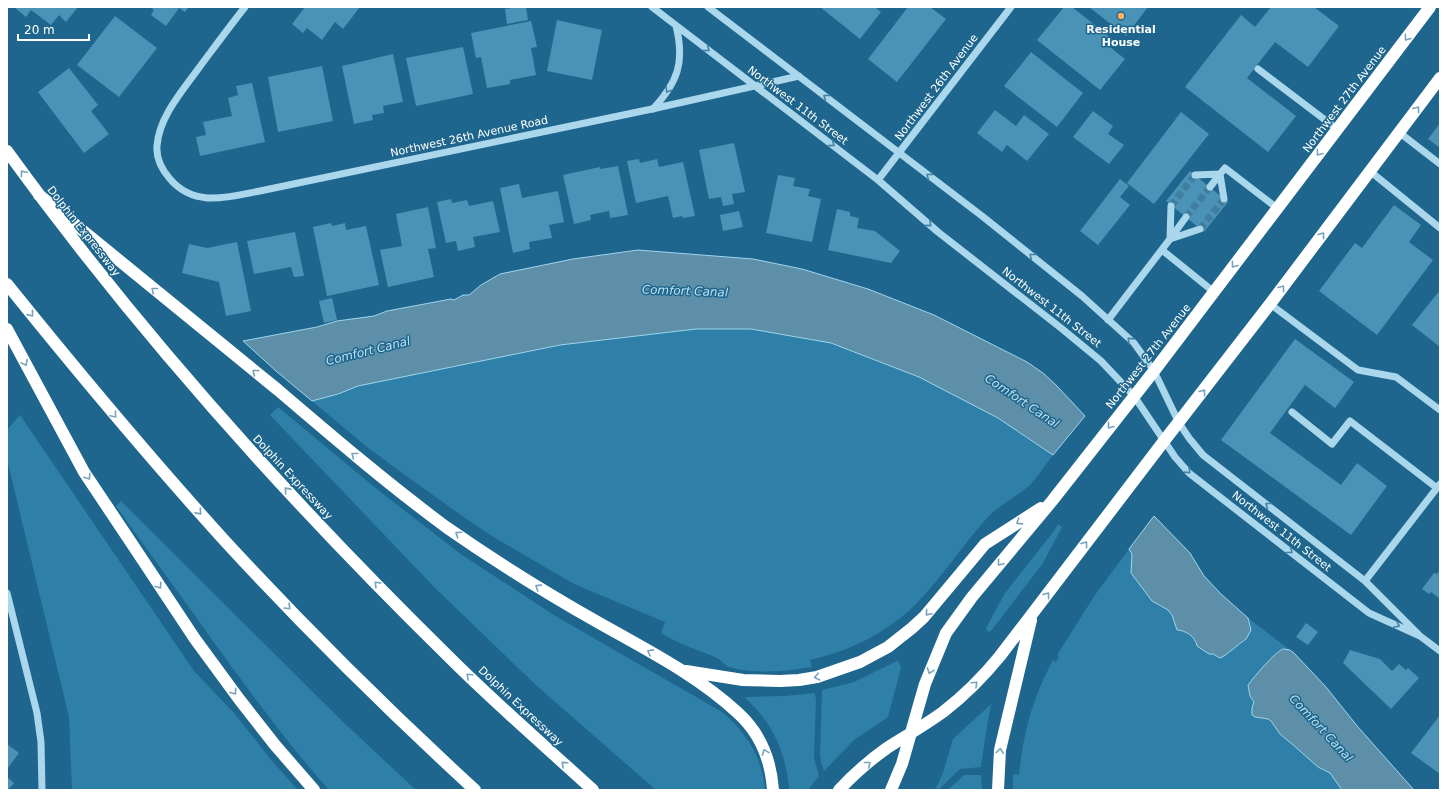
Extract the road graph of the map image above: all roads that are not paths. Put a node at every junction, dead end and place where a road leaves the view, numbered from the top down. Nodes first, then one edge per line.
1 (245, 7) edge
2 (652, 7) edge
3 (708, 7) edge
4 (1011, 7) edge
5 (1430, 7) edge
6 (676, 26) junction
7 (1258, 69) dead end
8 (799, 76) junction
9 (1440, 78) edge
10 (756, 87) junction
11 (652, 109) junction
12 (1337, 129) junction
13 (1400, 133) junction
14 (7, 151) edge
15 (899, 153) junction
16 (1440, 164) edge
17 (1371, 172) junction
18 (1220, 174) junction
19 (1195, 176) dead end
20 (878, 180) junction
21 (1210, 187) tunnel mouth
22 (39, 195) junction
23 (1224, 198) dead end
24 (1171, 206) tunnel mouth
25 (1277, 208) junction
26 (1186, 218) tunnel mouth
27 (1440, 228) edge
28 (1200, 229) tunnel mouth
29 (1170, 239) junction
30 (1162, 250) junction
31 (7, 284) edge
32 (1214, 292) junction
33 (1270, 304) junction
34 (1108, 320) junction
35 (7, 329) edge
36 (1154, 371) junction
37 (1134, 396) junction
38 (1439, 409) edge
39 (1292, 412) dead end
40 (1179, 422) junction
41 (1164, 441) junction
42 (1438, 486) edge
43 (1052, 500) junction
44 (1365, 581) junction
45 (7, 593) edge
46 (1032, 615) junction
47 (1420, 636) junction
48 (1440, 651) edge
49 (684, 671) junction
50 (911, 734) junction
51 (42, 790) edge
52 (314, 790) edge
53 (474, 790) edge
54 (594, 790) edge
55 (773, 790) edge
56 (839, 790) edge
57 (891, 790) edge
58 (998, 790) edge

1 - 11 street, Northwest 26th Avenue Road
2 - 6 street, Northwest 11th Street
3 - 8 street, Northwest 11th Street
4 - 15 street, Northwest 26th Avenue
5 -> 12 highway, Northwest 27th Avenue
6 -> 10 street, Northwest 11th Street
6 -> 11 street
7 - 12 street
8 - 10 street, Northwest 26th Avenue Road
15 -> 8 street, Northwest 11th Street
13 -> 9 highway
10 - 11 street, Northwest 26th Avenue Road
10 -> 20 street, Northwest 11th Street
12 -> 25 highway, Northwest 27th Avenue
13 - 16 street
13 - 17 highway
22 -> 14 highway, Dolphin Expressway
15 - 20 street, Northwest 26th Avenue
34 -> 15 street, Northwest 11th Street
17 - 27 street
33 -> 17 highway
18 - 19 street
18 - 21 street
18 - 23 street
18 - 25 street
20 -> 37 street, Northwest 11th Street
49 -> 22 highway
54 -> 22 highway, Dolphin Expressway
24 - 29 street
25 -> 32 highway, Northwest 27th Avenue
26 - 29 street
28 - 29 street
29 - 30 street
30 - 32 street
30 - 34 street
31 -> 53 highway
32 - 36 highway, Northwest 27th Avenue
33 - 38 street
40 -> 33 highway
36 -> 34 street, Northwest 11th Street
35 -> 52 highway
36 - 37 highway, Northwest 27th Avenue
36 - 40 street, Northwest 11th Street
37 - 41 street, Northwest 11th Street
37 -> 43 highway, Northwest 27th Avenue
39 - 42 street
40 - 41 highway
44 -> 40 street, Northwest 11th Street
46 -> 41 highway
41 -> 47 street, Northwest 11th Street
42 - 44 street
43 -> 49 highway
43 -> 50 highway, Northwest 27th Avenue
44 - 47 street, Northwest 11th Street
45 - 51 street
50 -> 46 highway
58 -> 46 highway
47 - 48 street, Northwest 11th Street
55 -> 49 highway
56 -> 50 highway
50 - 57 highway, Northwest 27th Avenue

